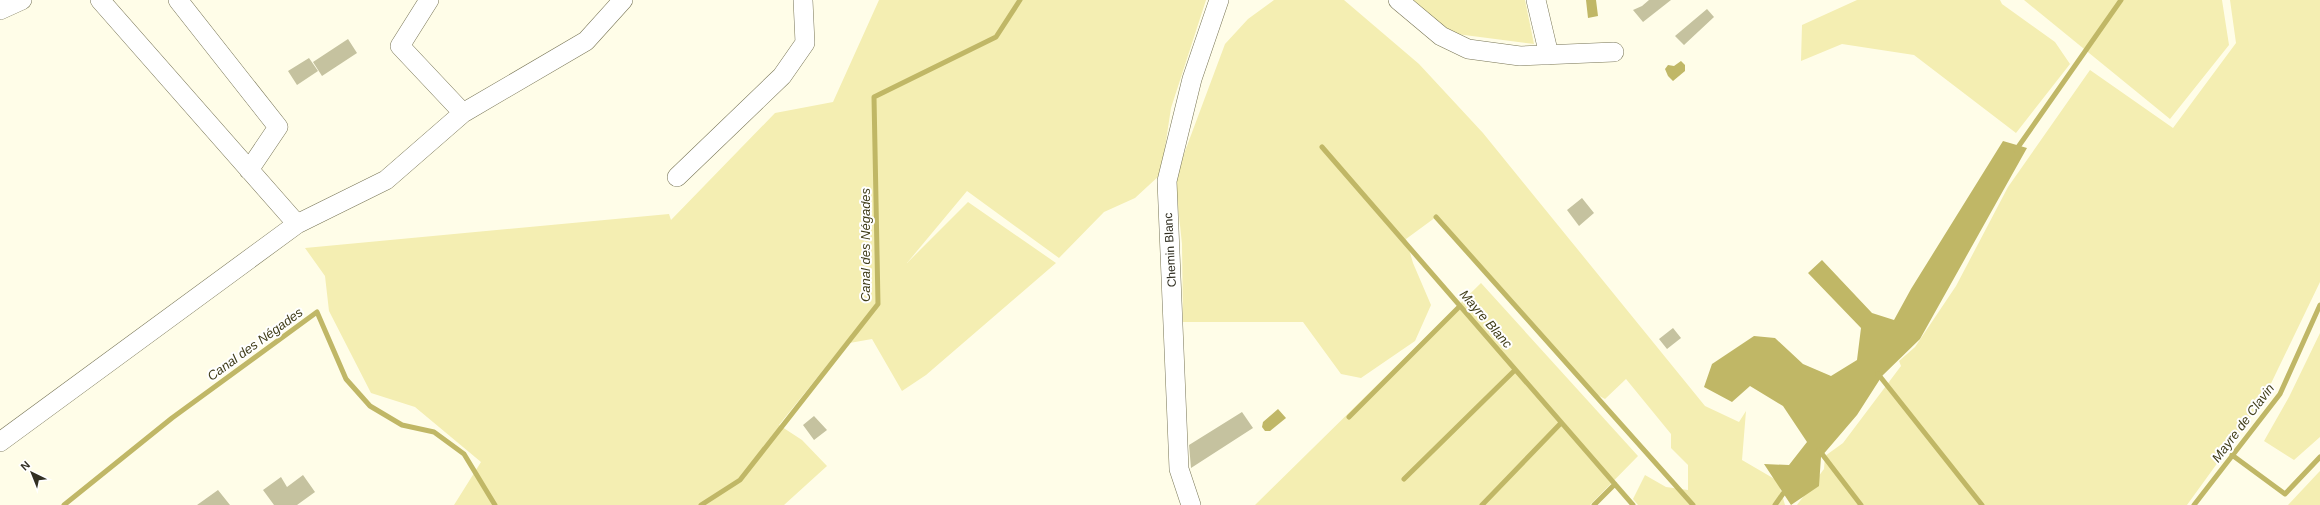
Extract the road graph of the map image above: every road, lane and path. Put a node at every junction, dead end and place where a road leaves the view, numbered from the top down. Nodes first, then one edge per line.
1 (22, 0) edge
2 (178, 0) edge
3 (429, 0) edge
4 (623, 0) edge
5 (803, 0) edge
6 (1219, 0) edge
7 (1398, 0) edge
8 (1536, 0) edge
9 (108, 3) edge
10 (0, 10) edge
11 (1614, 52) dead end
12 (1549, 54) junction
13 (463, 113) junction
14 (249, 170) junction
15 (677, 177) dead end
16 (297, 224) junction
17 (0, 442) edge
18 (1191, 505) edge

1 - 10 street
2 - 14 street
3 - 13 street
4 - 13 street
5 - 15 street
6 - 18 street, Chemin Blanc
7 - 12 street
8 - 12 street
9 - 14 street
11 - 12 street
13 - 16 street
14 - 16 street
16 - 17 street

